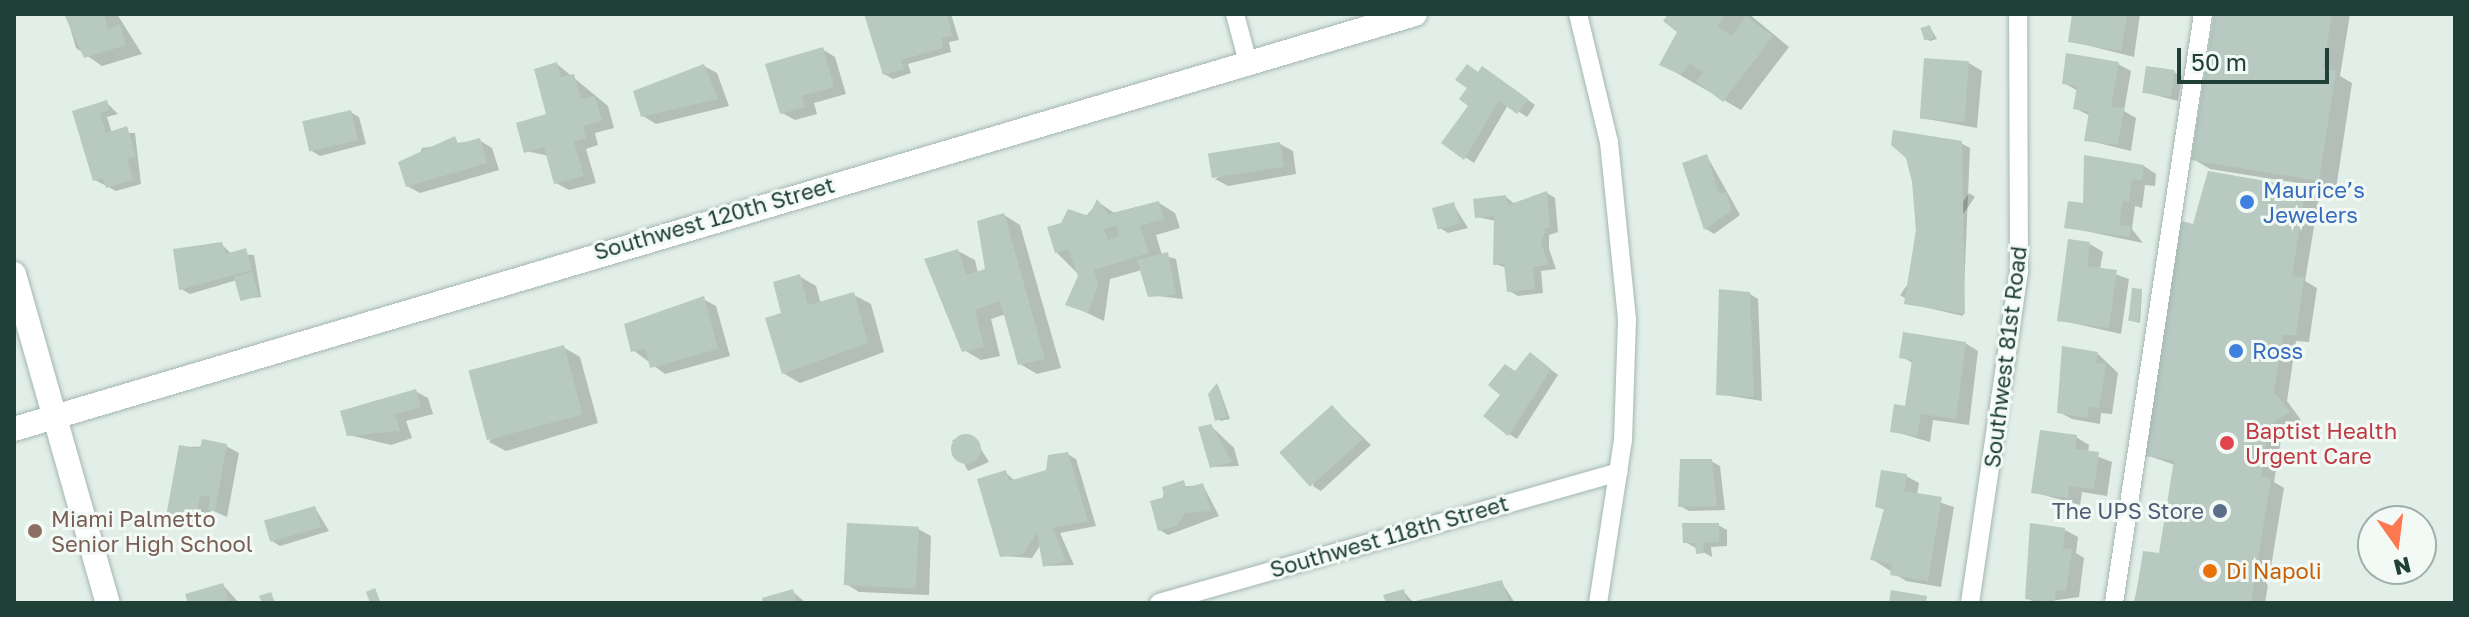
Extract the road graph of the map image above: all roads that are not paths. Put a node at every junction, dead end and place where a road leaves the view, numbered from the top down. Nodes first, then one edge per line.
1 (1235, 14) edge
2 (1415, 14) edge
3 (1578, 14) edge
4 (2018, 14) edge
5 (2203, 14) edge
6 (1248, 63) junction
7 (14, 274) edge
8 (54, 417) junction
9 (14, 429) edge
10 (1619, 472) junction
11 (108, 603) edge
12 (1159, 603) edge
13 (1598, 603) edge
14 (1970, 603) edge
15 (2114, 603) edge

1 - 6 street
2 - 6 street, Southwest 120th Street
3 - 10 street
4 - 14 street, Southwest 81st Road
5 - 15 street
6 - 8 street, Southwest 120th Street
7 - 8 street
8 - 9 street, Southwest 120th Street
8 - 11 street
10 - 12 street, Southwest 118th Street
10 - 13 street

